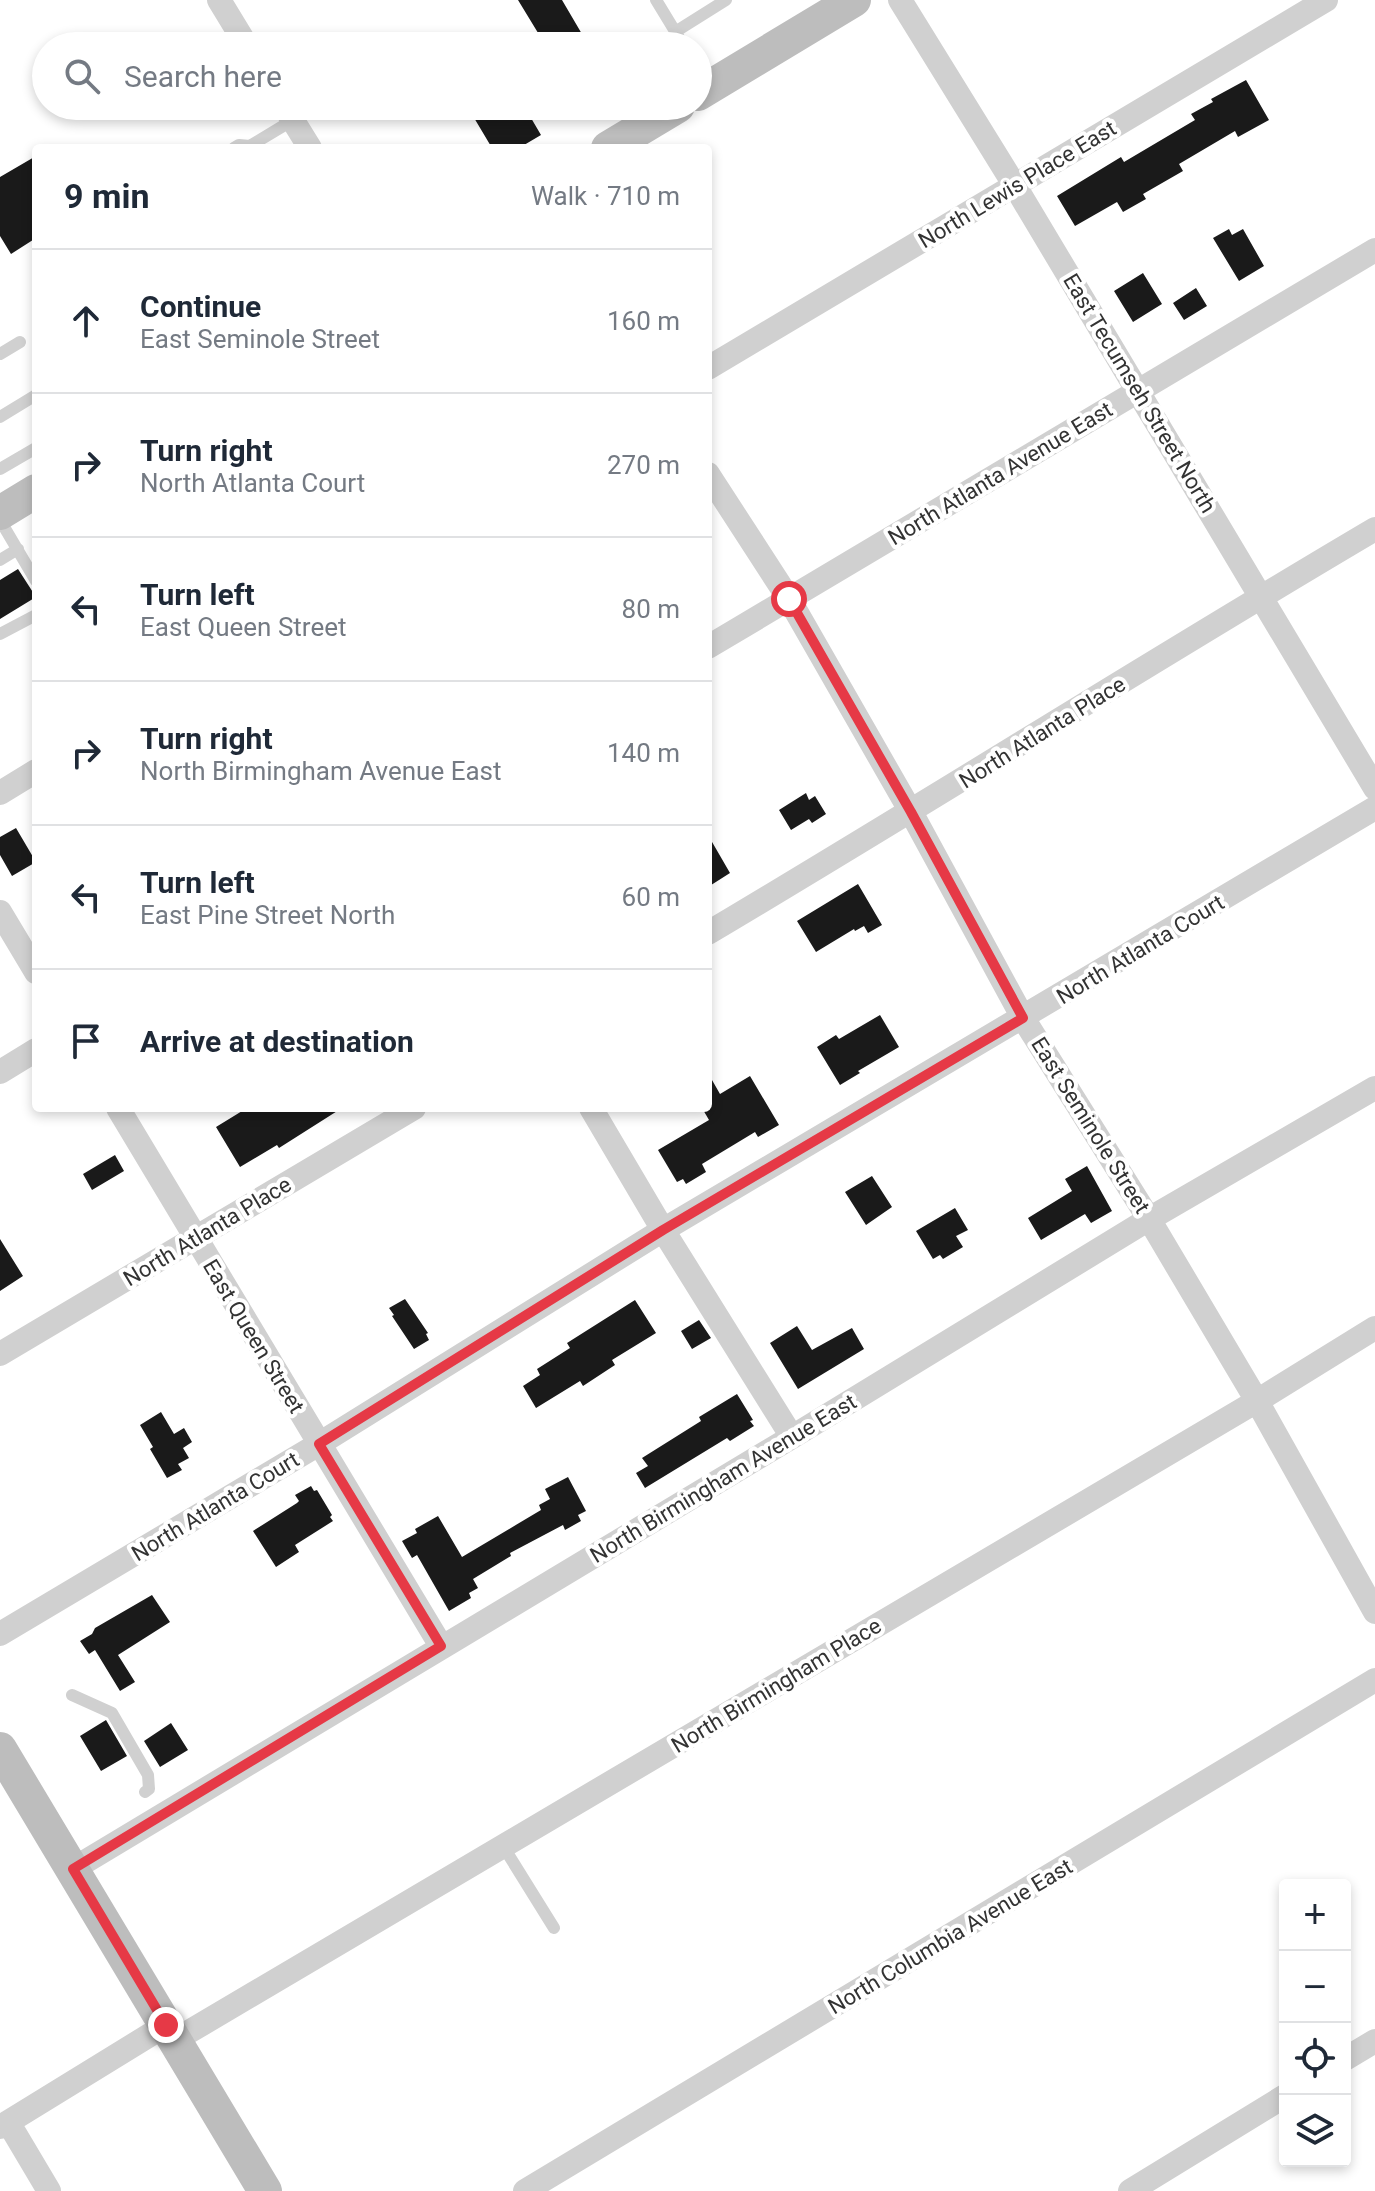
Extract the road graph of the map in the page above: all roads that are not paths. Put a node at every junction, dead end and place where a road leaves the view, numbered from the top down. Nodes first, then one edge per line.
1 (219, 0) edge
2 (656, 0) edge
3 (726, 0) edge
4 (854, 0) edge
5 (900, 0) edge
6 (1326, 0) edge
7 (238, 32) edge
8 (675, 32) joint
9 (712, 81) edge
10 (280, 120) edge
11 (292, 120) edge
12 (655, 120) edge
13 (254, 144) edge
14 (307, 144) edge
15 (615, 144) edge
16 (1015, 186) junction
17 (1375, 250) edge
18 (20, 342) dead end
19 (0, 354) edge
20 (712, 366) edge
21 (1138, 391) junction
22 (32, 397) edge
23 (0, 417) edge
24 (32, 450) edge
25 (0, 469) edge
26 (712, 480) edge
27 (32, 493) edge
28 (0, 513) edge
29 (0, 520) edge
30 (1375, 529) edge
31 (18, 549) junction
32 (0, 560) edge
33 (32, 574) edge
34 (1261, 596) junction
35 (789, 599) junction
36 (32, 617) edge
37 (0, 634) edge
38 (712, 645) edge
39 (32, 773) edge
40 (1375, 788) edge
41 (0, 793) edge
42 (1375, 808) edge
43 (911, 812) junction
44 (0, 912) edge
45 (712, 931) edge
46 (32, 965) edge
47 (1023, 1018) junction
48 (32, 1052) edge
49 (0, 1072) edge
50 (1375, 1088) edge
51 (120, 1112) edge
52 (407, 1112) edge
53 (593, 1112) edge
54 (1149, 1219) junction
55 (663, 1230) junction
56 (195, 1238) junction
57 (1375, 1328) edge
58 (0, 1354) edge
59 (1257, 1401) junction
60 (792, 1437) junction
61 (319, 1444) junction
62 (1375, 1612) edge
63 (0, 1634) edge
64 (441, 1646) junction
65 (1375, 1680) edge
66 (72, 1695) dead end
67 (0, 1749) edge
68 (145, 1792) dead end
69 (503, 1846) junction
70 (73, 1869) junction
71 (554, 1928) dead end
72 (170, 2033) junction
73 (1375, 2041) edge
74 (1351, 2055) edge
75 (1279, 2100) edge
76 (4, 2124) edge
77 (49, 2191) edge
78 (265, 2191) edge
79 (525, 2191) edge
80 (1130, 2191) edge

1 - 7 street
2 - 8 lane
3 - 8 lane
4 - 9 main road
5 - 16 street, East Tecumseh Street North
6 - 16 street, North Lewis Place East
10 - 13 lane
11 - 14 street
12 - 15 main road
16 - 20 street, North Lewis Place East
16 - 21 street, East Tecumseh Street North
17 - 21 street, North Atlanta Avenue East
18 - 19 lane
21 - 34 street, East Tecumseh Street North
21 - 35 street, North Atlanta Avenue East
22 - 23 lane
24 - 25 lane
26 - 35 street, East Seminole Street
27 - 28 main road
29 - 31 lane
30 - 34 street, North Atlanta Place
31 - 32 lane
31 - 33 lane
34 - 40 street, East Tecumseh Street North
34 - 43 street, North Atlanta Place
35 - 38 street, North Atlanta Avenue East
35 - 43 street, East Seminole Street
36 - 37 lane
39 - 41 street
42 - 47 street, North Atlanta Court
43 - 45 street, North Atlanta Place
43 - 47 street, East Seminole Street
44 - 46 street
47 - 54 street, East Seminole Street
47 - 55 street, North Atlanta Court
48 - 49 street
50 - 54 street, North Birmingham Avenue East
51 - 56 street, East Queen Street
52 - 56 street, North Atlanta Place
53 - 55 street
54 - 59 street, East Seminole Street
54 - 60 street, North Birmingham Avenue East
55 - 60 street
55 - 61 street, North Atlanta Court
56 - 58 street, North Atlanta Place
56 - 61 street, East Queen Street
57 - 59 street, North Birmingham Place
59 - 62 street, East Seminole Street
59 - 69 street, North Birmingham Place
60 - 64 street, North Birmingham Avenue East
61 - 63 street, North Atlanta Court
61 - 64 street, East Queen Street
64 - 70 street, North Birmingham Avenue East
65 - 79 street, North Columbia Avenue East
66 - 68 lane
67 - 70 main road
69 - 71 lane
69 - 72 street, North Birmingham Place
70 - 72 main road
72 - 76 street, North Birmingham Place
72 - 78 main road
73 - 74 street
75 - 80 street
76 - 77 street

